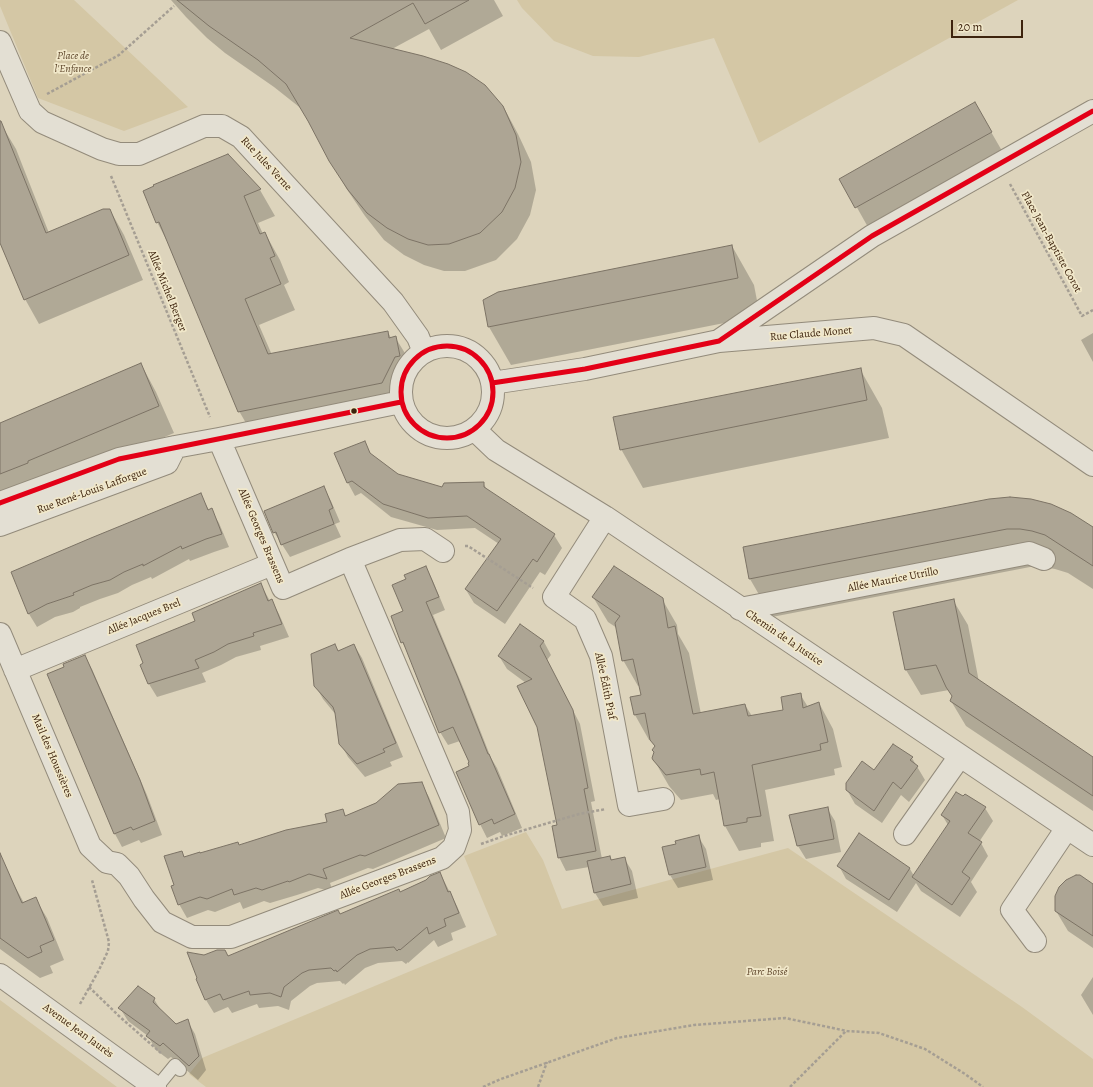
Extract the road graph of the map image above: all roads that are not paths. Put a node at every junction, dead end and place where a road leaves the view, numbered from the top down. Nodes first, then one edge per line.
1 (0, 42) edge
2 (1093, 111) edge
3 (719, 341) junction
4 (424, 352) junction
5 (492, 383) junction
6 (401, 402) junction
7 (475, 430) junction
8 (219, 440) junction
9 (175, 447) junction
10 (1093, 465) edge
11 (0, 503) edge
12 (605, 517) junction
13 (0, 526) edge
14 (443, 551) road end
15 (350, 559) junction
16 (1044, 559) dead end
17 (272, 564) junction
18 (740, 609) junction
19 (0, 634) edge
20 (15, 670) junction
21 (960, 756) junction
22 (663, 798) dead end
23 (1067, 828) junction
24 (905, 834) dead end
25 (1093, 845) edge
26 (117, 864) joint
27 (1035, 942) dead end
28 (0, 975) edge
29 (177, 1067) road end
30 (156, 1087) edge

1 - 4 street, Rue Jules Verne
2 - 3 street
3 - 5 street, Rue Claude Monet
3 - 10 street, Rue Claude Monet
4 - 5 street
4 - 6 street
5 - 7 street
6 - 7 street
6 - 8 street, Rue René-Louis Lafforgue
7 - 12 street, Chemin de la Justice
8 - 9 street, Rue René-Louis Lafforgue
8 - 17 street, Allée Georges Brassens
9 - 11 street, Rue René-Louis Lafforgue
9 - 13 street, Rue René-Louis Lafforgue
12 - 18 street, Chemin de la Justice
12 - 22 street, Allée Édith Piaf
14 - 15 street, Allée Georges Brassens
15 - 17 street, Allée Georges Brassens
15 - 26 street, Allée Georges Brassens
16 - 18 street, Allée Maurice Utrillo
17 - 20 street, Allée Jacques Brel
18 - 21 street, Chemin de la Justice
19 - 20 street, Mail des Houssières
20 - 26 street, Mail des Houssières
21 - 23 street, Chemin de la Justice
21 - 24 street
23 - 25 street, Chemin de la Justice
23 - 27 street
28 - 30 street, Avenue Jean Jaurès
29 - 30 lane

